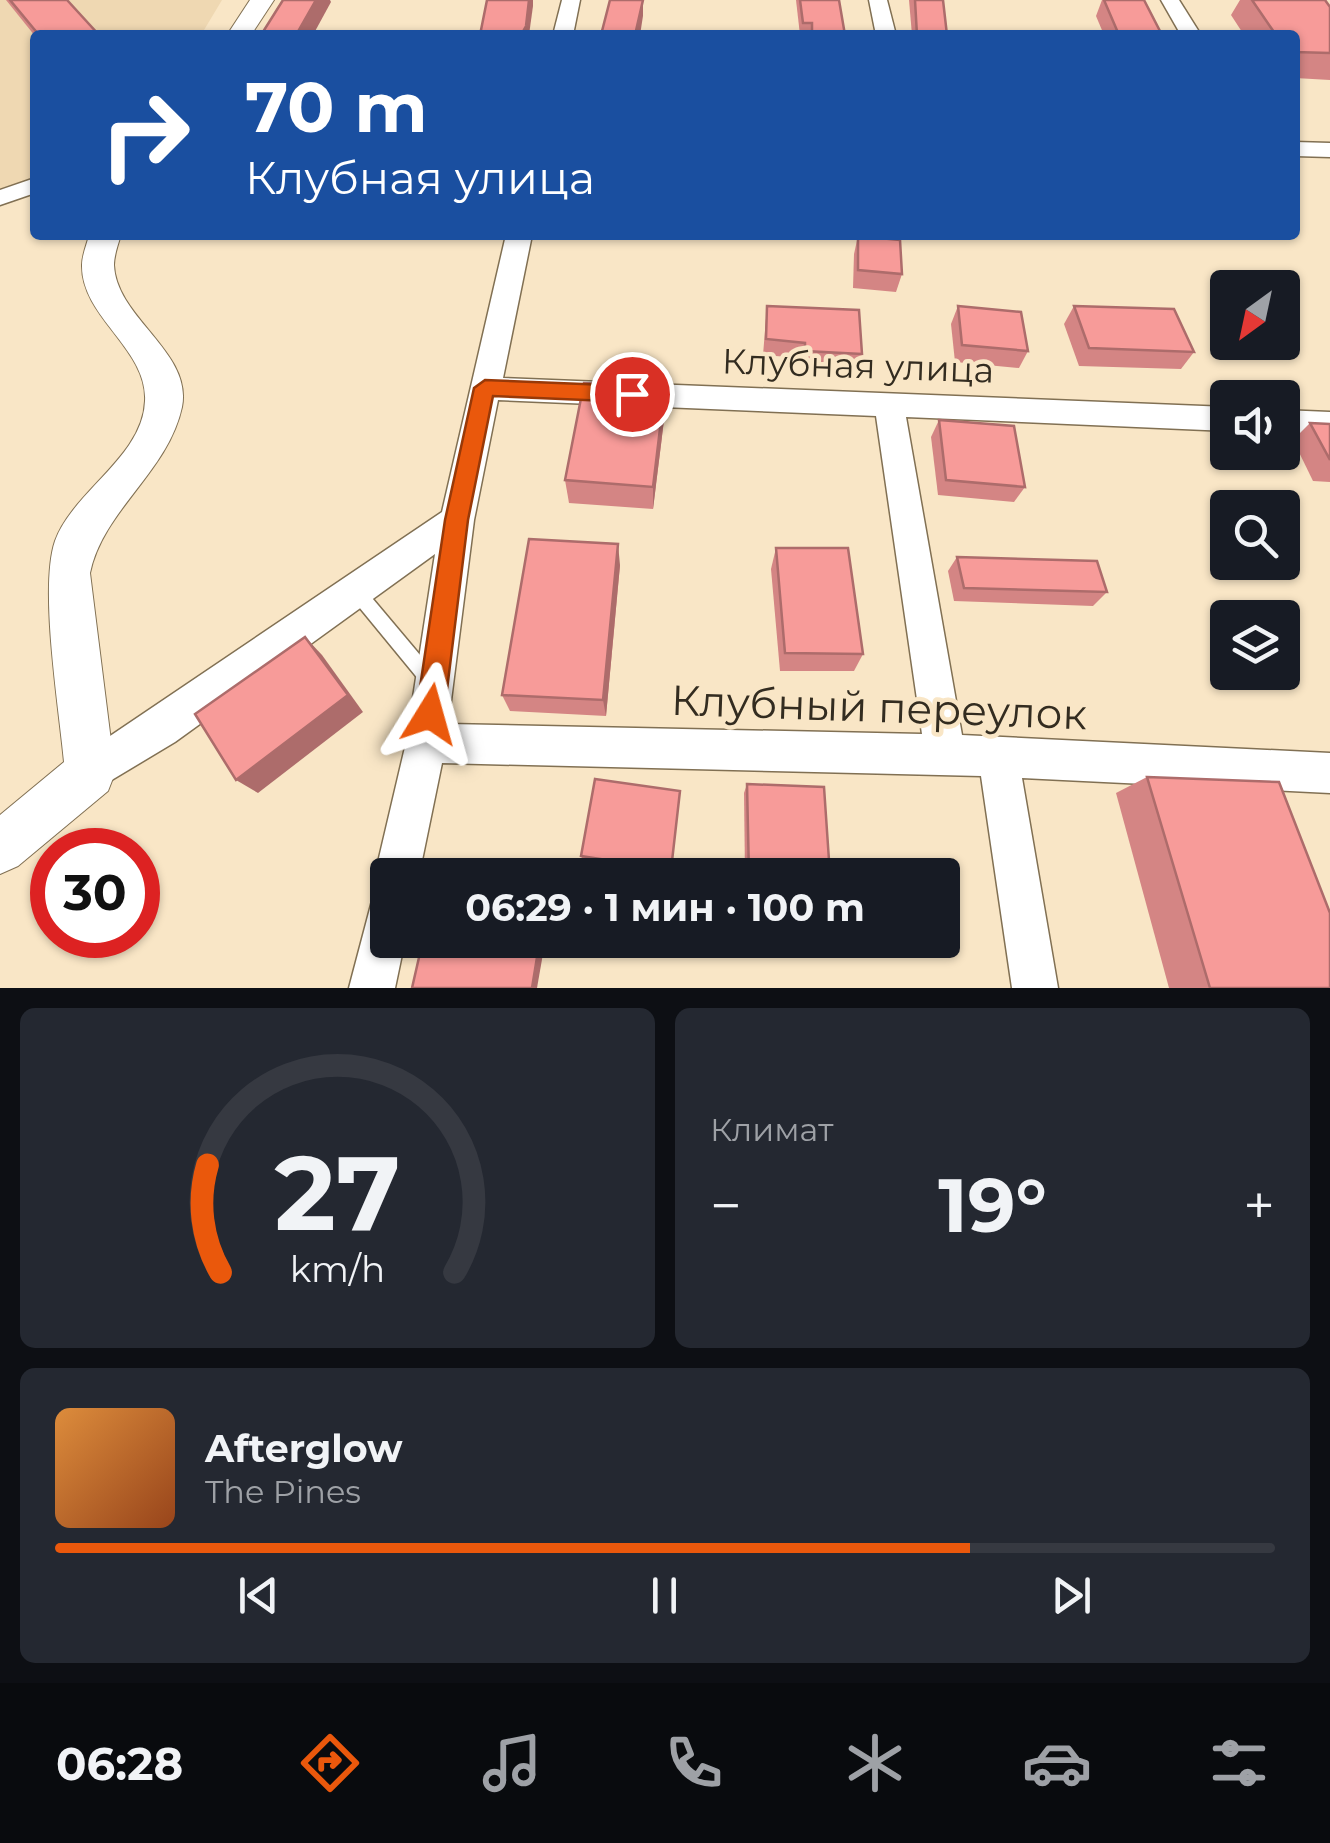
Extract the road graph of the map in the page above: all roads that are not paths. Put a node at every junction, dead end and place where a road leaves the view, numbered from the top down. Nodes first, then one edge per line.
1 (262, 0) edge
2 (571, 0) edge
3 (878, 0) edge
4 (1170, 0) edge
5 (242, 30) edge
6 (565, 30) edge
7 (885, 30) edge
8 (1188, 30) edge
9 (1300, 149) edge
10 (1330, 150) edge
11 (30, 187) edge
12 (0, 198) edge
13 (103, 240) edge
14 (519, 240) edge
15 (485, 388) junction
16 (888, 405) junction
17 (1210, 418) edge
18 (1300, 423) edge
19 (1330, 424) edge
20 (457, 520) junction
21 (356, 590) junction
22 (434, 684) junction
23 (426, 743) junction
24 (945, 754) junction
25 (998, 756) junction
26 (1330, 772) edge
27 (90, 773) junction
28 (0, 848) edge
29 (401, 858) edge
30 (379, 958) edge
31 (372, 988) edge
32 (1036, 988) edge

1 - 5 street
2 - 6 street
3 - 7 street
4 - 8 street
9 - 10 street
11 - 12 street
13 - 27 street
14 - 15 street
15 - 16 street, Клубная улица
15 - 20 street
16 - 17 street, Клубная улица
16 - 24 street
18 - 19 street
20 - 21 street
20 - 22 street
21 - 22 lane
21 - 27 street
22 - 23 street
23 - 24 street, Клубный переулок
23 - 29 street
24 - 25 street, Клубный переулок
25 - 26 street, Клубный переулок
25 - 32 street
27 - 28 street
30 - 31 street

